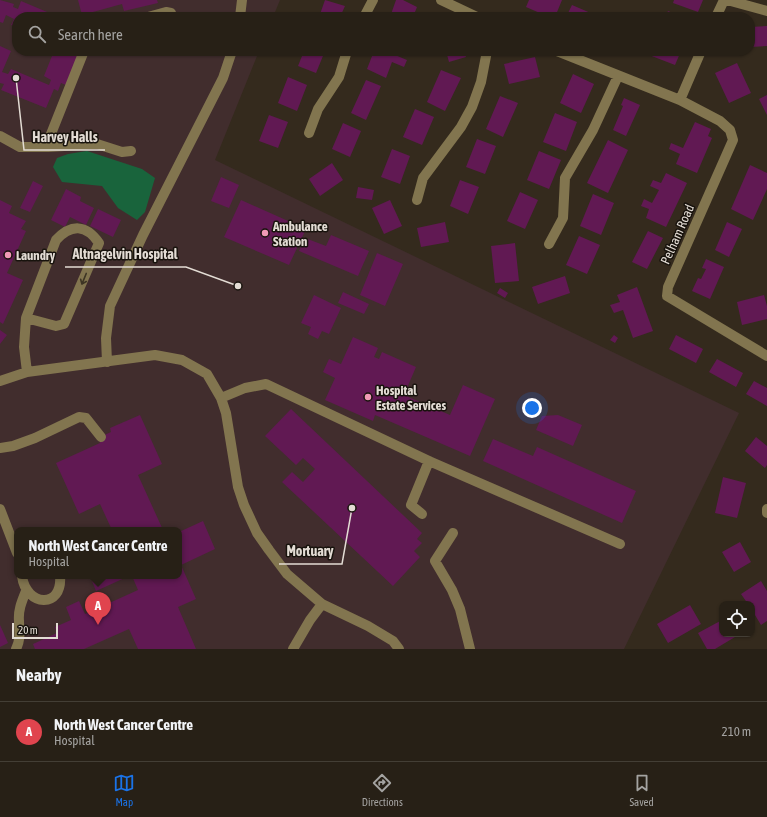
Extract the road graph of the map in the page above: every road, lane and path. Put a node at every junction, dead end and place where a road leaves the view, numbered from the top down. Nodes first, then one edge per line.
1 (242, 0) edge
2 (373, 0) edge
3 (441, 0) edge
4 (725, 0) edge
5 (767, 11) edge
6 (241, 12) edge
7 (367, 12) edge
8 (466, 12) edge
9 (719, 12) edge
10 (82, 56) edge
11 (230, 56) edge
12 (345, 56) edge
13 (486, 56) edge
14 (569, 56) edge
15 (699, 56) edge
16 (618, 76) junction
17 (680, 100) junction
18 (309, 133) dead end
19 (0, 136) edge
20 (48, 147) junction
21 (131, 150) dead end
22 (417, 200) dead end
23 (549, 244) dead end
24 (26, 318) junction
25 (767, 356) edge
26 (107, 362) junction
27 (28, 372) junction
28 (0, 381) edge
29 (221, 398) junction
30 (101, 437) dead end
31 (0, 448) edge
32 (430, 461) junction
33 (0, 509) edge
34 (767, 509) edge
35 (767, 513) edge
36 (422, 514) dead end
37 (453, 533) dead end
38 (620, 544) dead end
39 (14, 545) edge
40 (23, 579) edge
41 (60, 579) edge
42 (26, 591) junction
43 (322, 604) junction
44 (16, 649) edge
45 (293, 649) edge
46 (399, 649) edge
47 (470, 649) edge

1 - 6 street
2 - 7 street
3 - 8 street
4 - 5 street
4 - 9 street
10 - 20 street
11 - 26 street
12 - 18 street
13 - 22 street
14 - 16 street, Pelham Road
15 - 17 street
16 - 17 street, Pelham Road
16 - 23 street
17 - 25 street, Pelham Road
19 - 20 street
20 - 21 street
24 -> 24 street
24 - 27 street
26 - 27 street
26 - 29 street
27 - 28 street
29 - 32 street
29 - 43 street
30 - 31 street
32 - 36 street
32 - 38 street
33 - 39 street
34 - 35 street
37 - 47 street
40 - 42 street
41 - 42 street
42 - 44 street
43 - 45 street
43 - 46 street

